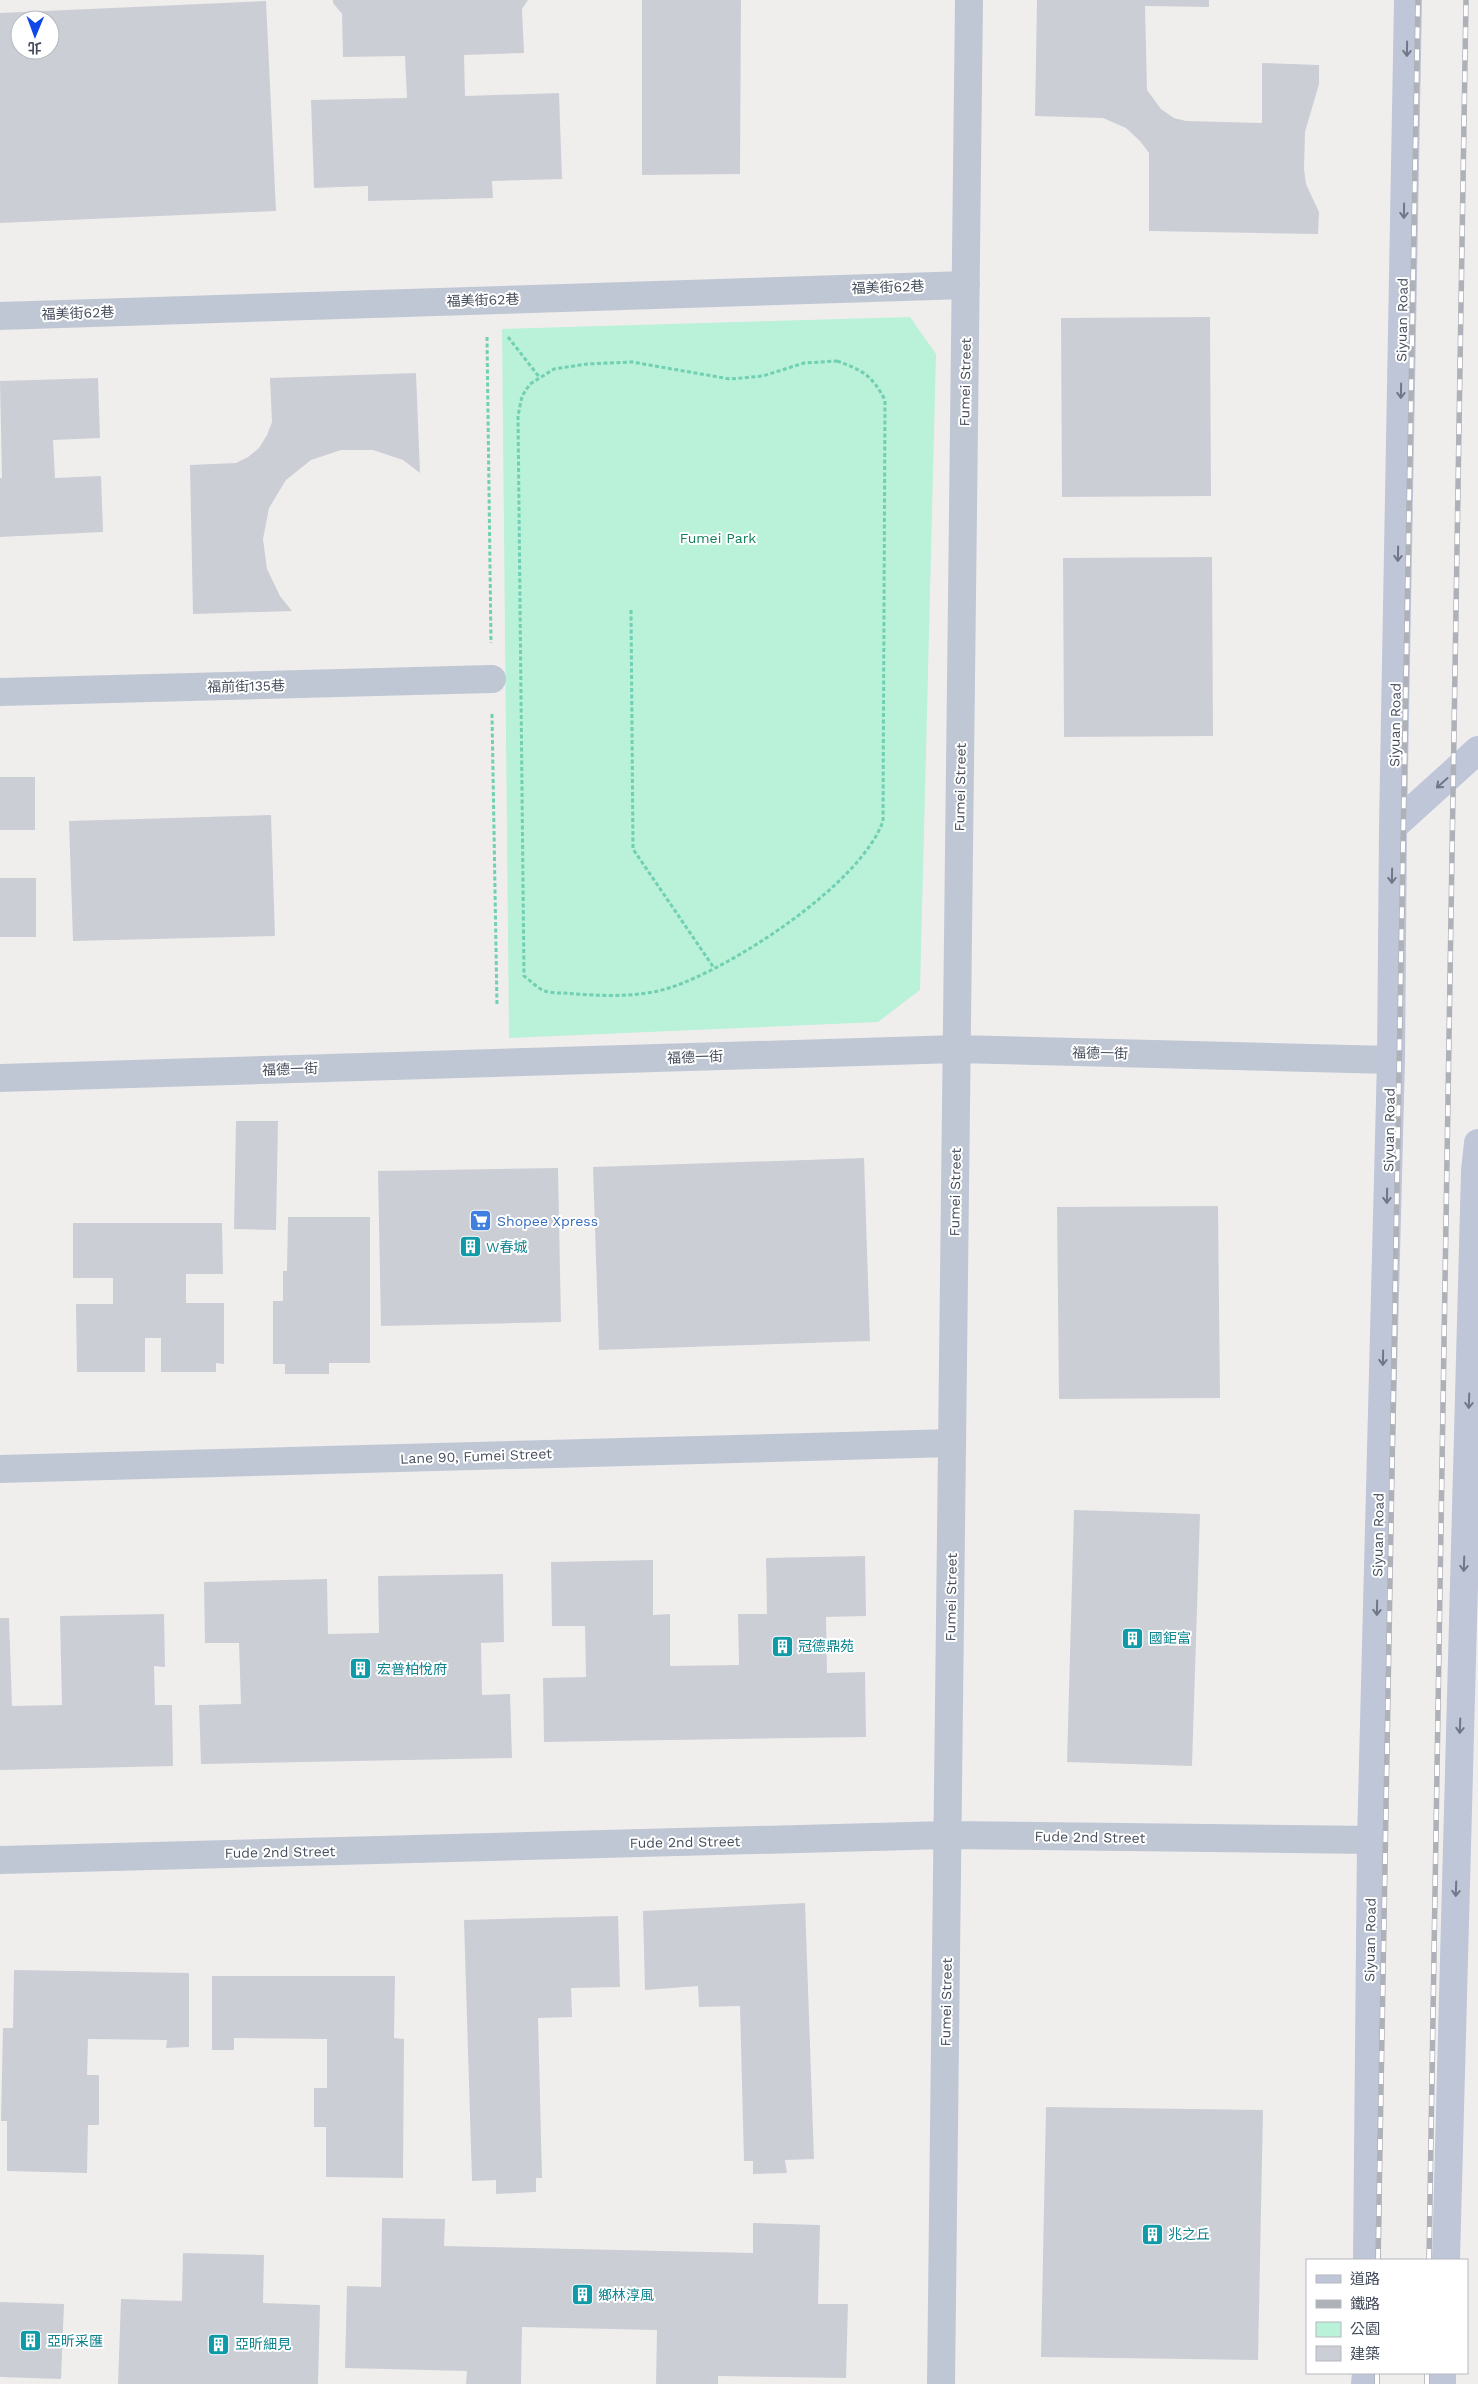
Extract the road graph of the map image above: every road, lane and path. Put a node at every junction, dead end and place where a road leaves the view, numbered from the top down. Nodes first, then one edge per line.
1 (969, 0) edge
2 (1408, 0) edge
3 (966, 285) junction
4 (0, 316) edge
5 (502, 329) dead end
6 (540, 378) junction
7 (631, 610) dead end
8 (492, 679) dead end
9 (0, 692) edge
10 (1478, 750) edge
11 (1393, 827) junction
12 (714, 968) junction
13 (957, 1049) junction
14 (1391, 1060) junction
15 (0, 1078) edge
16 (1478, 1143) edge
17 (952, 1443) junction
18 (0, 1470) edge
19 (948, 1835) junction
20 (1371, 1840) junction
21 (0, 1860) edge
22 (1367, 2259) edge
23 (1446, 2259) edge
24 (941, 2384) edge

1 - 3 street, Fumei Street
2 -> 11 main road, Siyuan Road
3 - 4 street, 福美街62巷
3 - 13 street, Fumei Street
5 - 6 path
6 - 12 path
6 - 12 path
7 - 12 path
8 - 9 street, 福前街135巷
10 -> 11 main road
11 -> 14 main road, Siyuan Road
13 - 14 street, 福德一街
13 - 15 street, 福德一街
13 - 17 street, Fumei Street
14 -> 20 main road, Siyuan Road
16 -> 23 main road
17 - 18 street, Lane 90, Fumei Street
17 - 19 street, Fumei Street
19 - 20 street, Fude 2nd Street
19 - 21 street, Fude 2nd Street
19 - 24 street, Fumei Street
20 - 22 main road, Siyuan Road

